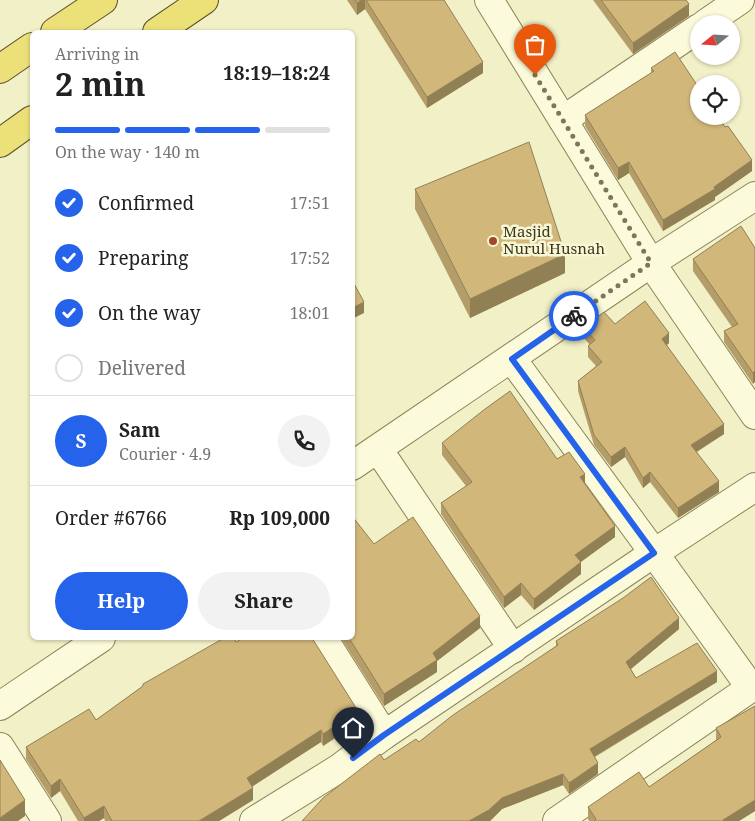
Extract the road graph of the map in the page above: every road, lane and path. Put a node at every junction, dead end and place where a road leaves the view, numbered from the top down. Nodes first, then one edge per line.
1 (103, 0) edge
2 (204, 0) edge
3 (489, 0) edge
4 (740, 0) edge
5 (718, 15) edge
6 (58, 30) edge
7 (160, 30) edge
8 (690, 34) edge
9 (30, 48) edge
10 (0, 69) edge
11 (563, 120) junction
12 (30, 121) edge
13 (0, 142) edge
14 (755, 196) edge
15 (651, 263) junction
16 (512, 359) junction
17 (755, 415) edge
18 (378, 449) junction
19 (355, 464) edge
20 (755, 486) edge
21 (654, 553) junction
22 (98, 640) edge
23 (324, 640) edge
24 (513, 649) junction
25 (753, 687) edge
26 (0, 706) edge
27 (384, 735) junction
28 (0, 747) edge
29 (47, 821) edge
30 (254, 821) edge
31 (557, 821) edge

1 - 6 highway
2 - 7 highway
3 - 11 street
4 - 5 street
8 - 11 street
9 - 10 highway
11 - 15 street
12 - 13 highway
14 - 15 street
15 - 16 street
15 - 17 street
16 - 18 street
16 - 21 street
18 - 19 street
18 - 24 street
20 - 21 street
21 - 24 street
21 - 25 street
22 - 26 street
23 - 27 street
24 - 27 street
25 - 31 street
27 - 30 street
28 - 29 street

